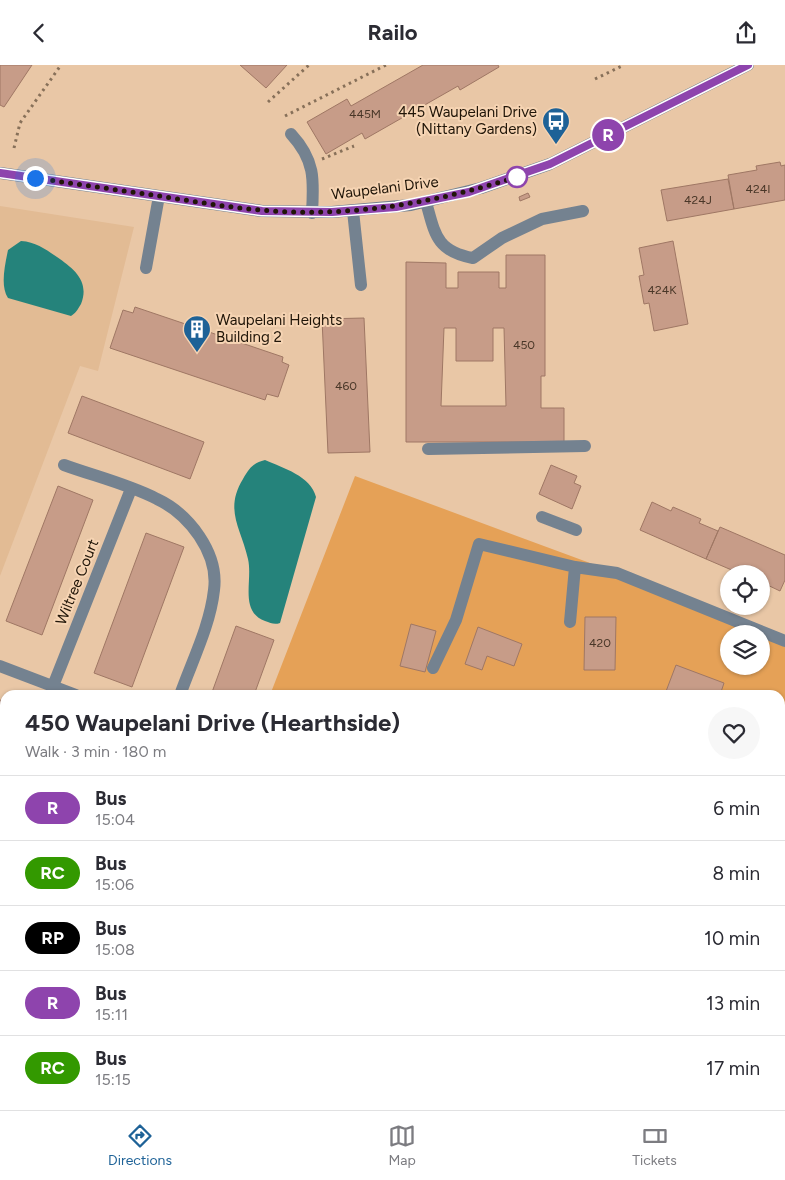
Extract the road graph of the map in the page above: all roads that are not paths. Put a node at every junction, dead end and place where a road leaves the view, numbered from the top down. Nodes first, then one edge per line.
1 (748, 65) edge
2 (291, 134) dead end
3 (0, 173) edge
4 (159, 196) junction
5 (426, 202) junction
6 (353, 211) junction
7 (583, 211) dead end
8 (312, 213) junction
9 (146, 268) dead end
10 (361, 285) dead end
11 (585, 446) dead end
12 (428, 449) dead end
13 (64, 465) dead end
14 (130, 489) junction
15 (542, 517) dead end
16 (576, 530) dead end
17 (575, 567) junction
18 (570, 622) dead end
19 (785, 641) edge
20 (0, 666) edge
21 (433, 668) dead end
22 (53, 686) junction
23 (63, 690) edge
24 (182, 690) edge

1 - 5 street, Waupelani Drive
2 - 8 street
3 - 4 street, Waupelani Drive
4 - 8 street, Waupelani Drive
4 - 9 street
5 - 6 street, Waupelani Drive
5 - 7 street
6 - 8 street, Waupelani Drive
6 - 10 street
11 - 12 street
13 - 14 street
14 - 22 street, Wiltree Court
14 - 24 street
15 - 16 street
17 - 18 street
17 - 19 street
17 - 21 street
20 - 22 street
22 - 23 street

